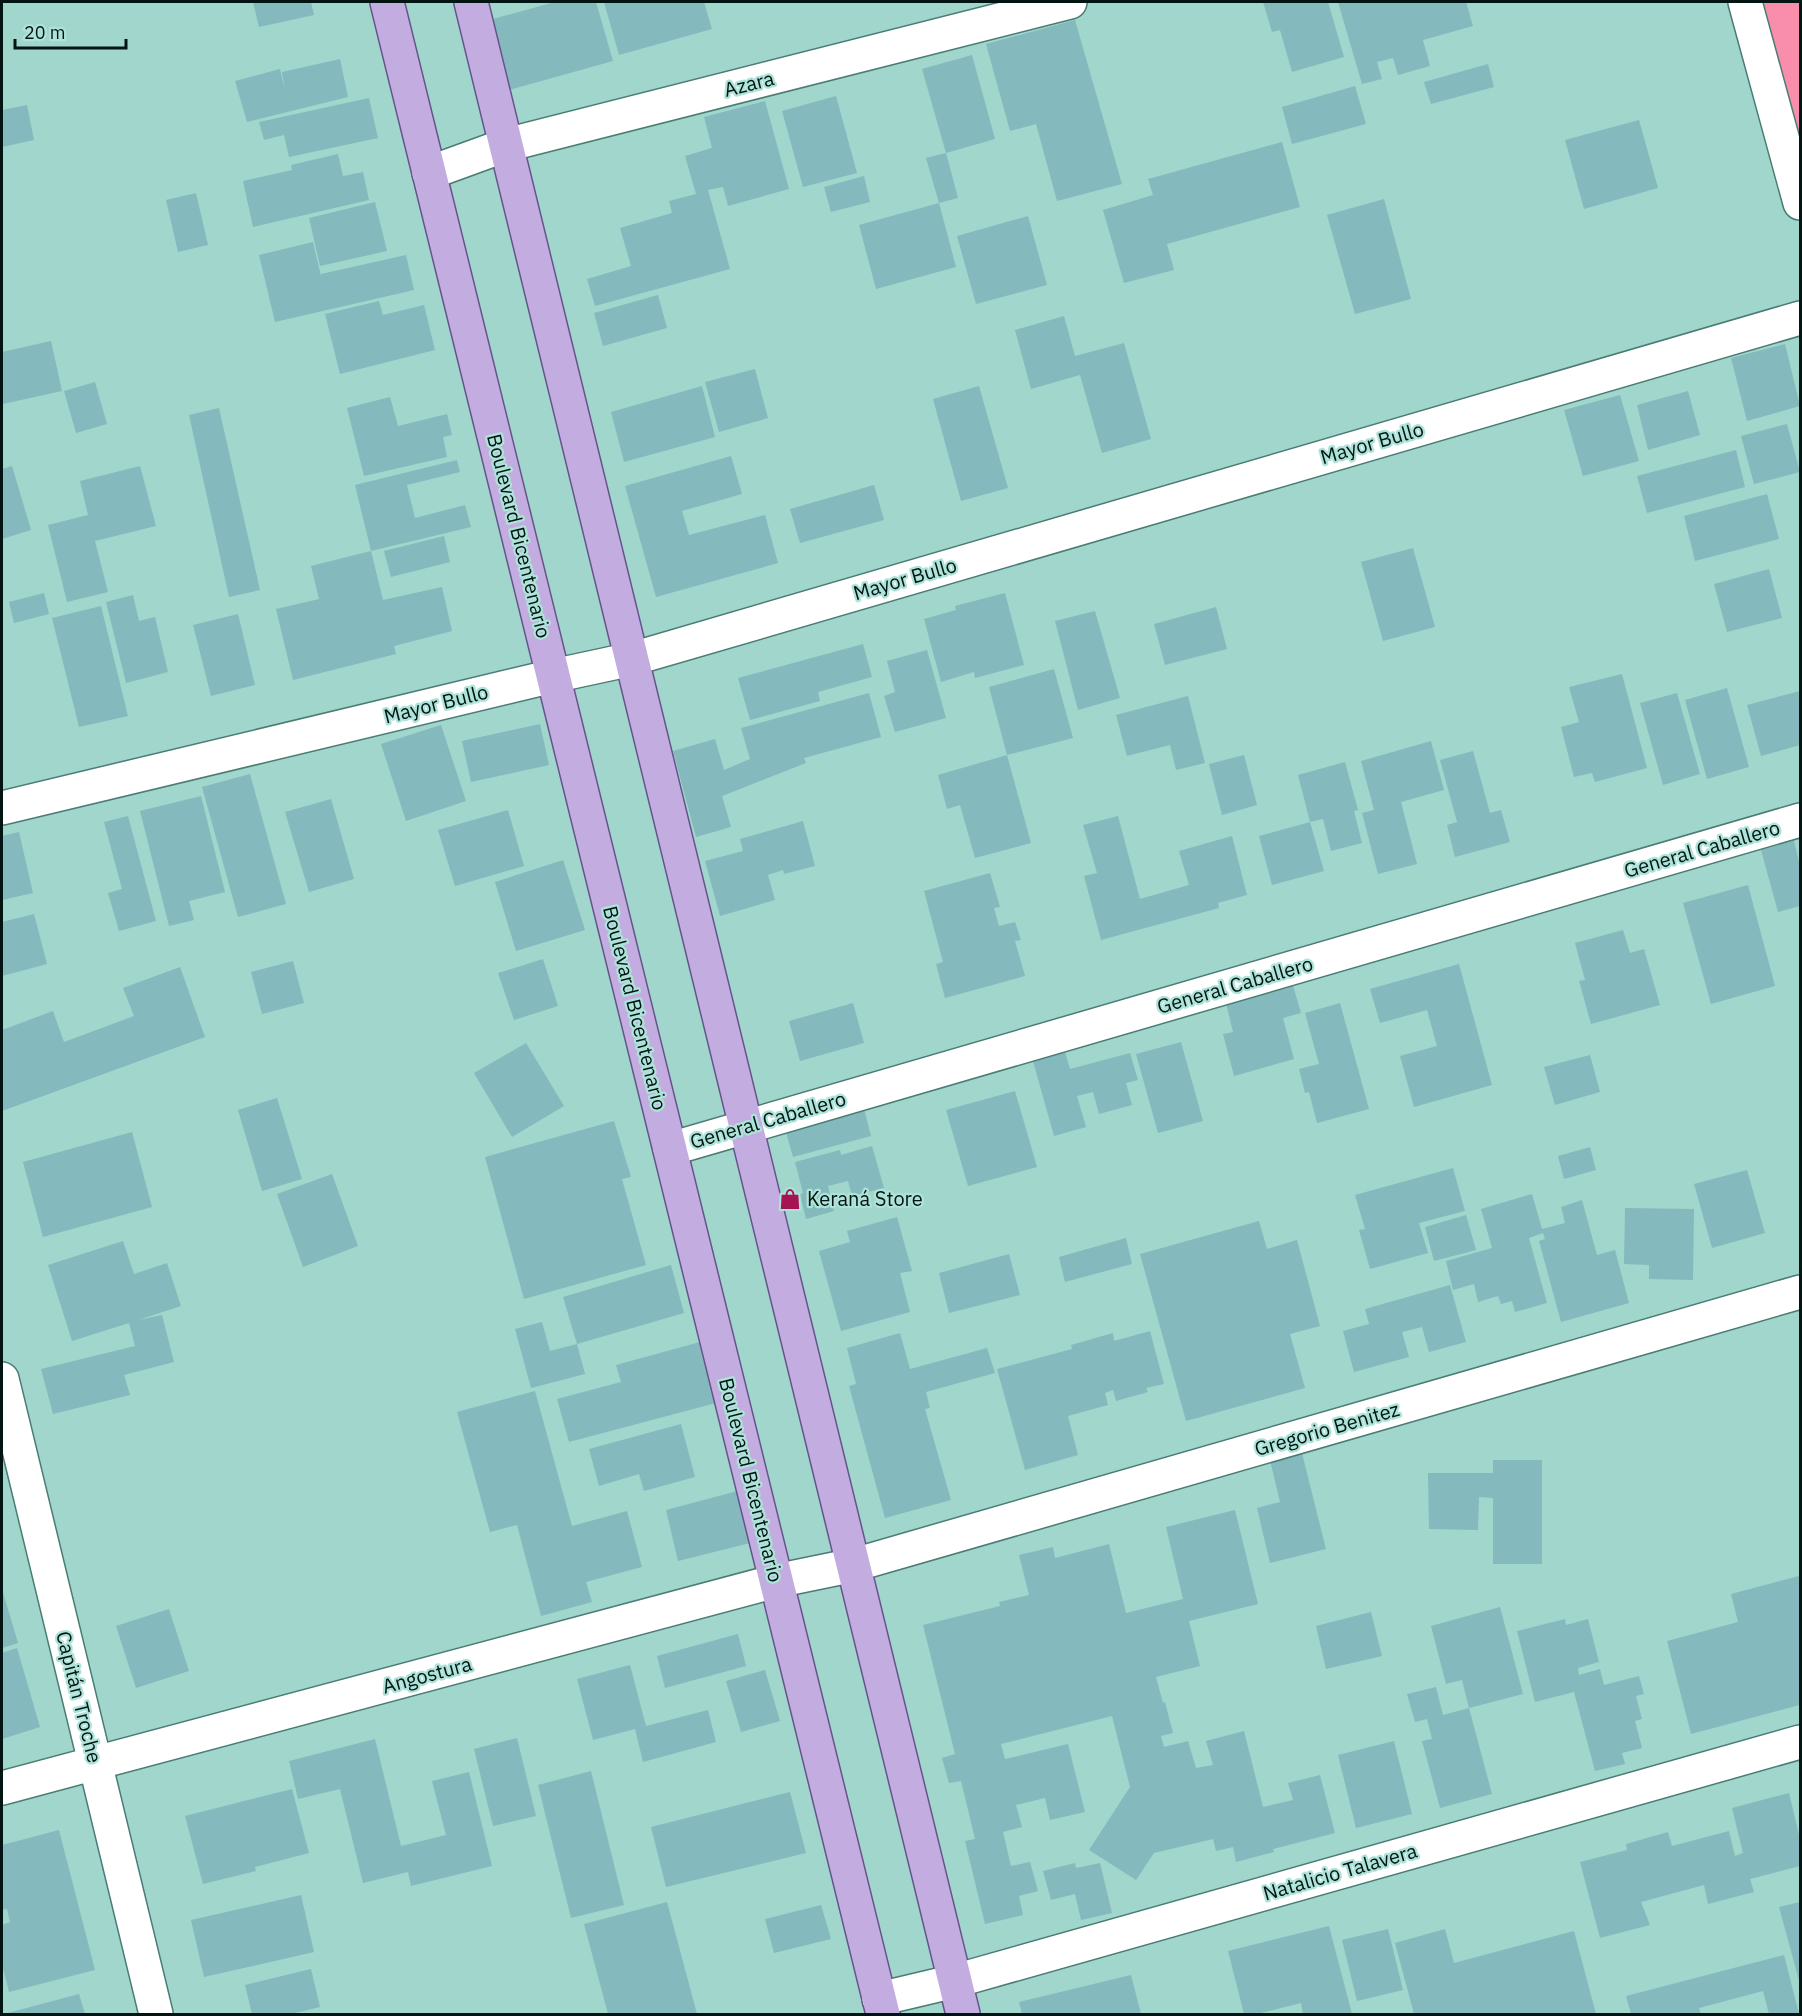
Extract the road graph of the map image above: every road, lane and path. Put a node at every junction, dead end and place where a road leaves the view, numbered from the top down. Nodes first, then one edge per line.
1 (387, 2) edge
2 (471, 2) edge
3 (1070, 2) edge
4 (1745, 2) edge
5 (506, 145) junction
6 (429, 173) junction
7 (1800, 203) edge
8 (1800, 318) edge
9 (632, 659) junction
10 (553, 675) junction
11 (2, 808) edge
12 (1800, 820) edge
13 (747, 1127) junction
14 (670, 1149) junction
15 (1800, 1292) edge
16 (2, 1379) edge
17 (854, 1565) junction
18 (776, 1581) junction
19 (1800, 1742) edge
20 (95, 1765) junction
21 (2, 1788) edge
22 (955, 1981) junction
23 (881, 2007) edge
24 (156, 2014) edge
25 (963, 2014) edge

1 - 6 main road, Boulevard Bicentenario
2 - 5 main road
3 - 5 street, Azara
4 - 7 street
5 - 6 street, Azara
5 - 9 main road
6 - 10 main road, Boulevard Bicentenario
8 - 9 street, Mayor Bullo
9 - 10 street, Mayor Bullo
9 - 13 main road
10 - 11 street, Mayor Bullo
10 - 14 main road, Boulevard Bicentenario
12 - 13 street, General Caballero
13 - 14 street, General Caballero
13 - 17 main road
14 - 18 main road, Boulevard Bicentenario
15 - 17 street, Gregorio Benitez
16 - 20 street, Capitán Troche
17 - 18 street, Angostura
17 - 22 main road
18 - 20 street, Angostura
18 - 23 main road, Boulevard Bicentenario
19 - 22 street, Natalicio Talavera
20 - 21 street, Angostura
20 - 24 street, Capitán Troche
22 - 23 street, Natalicio Talavera
22 - 25 main road

